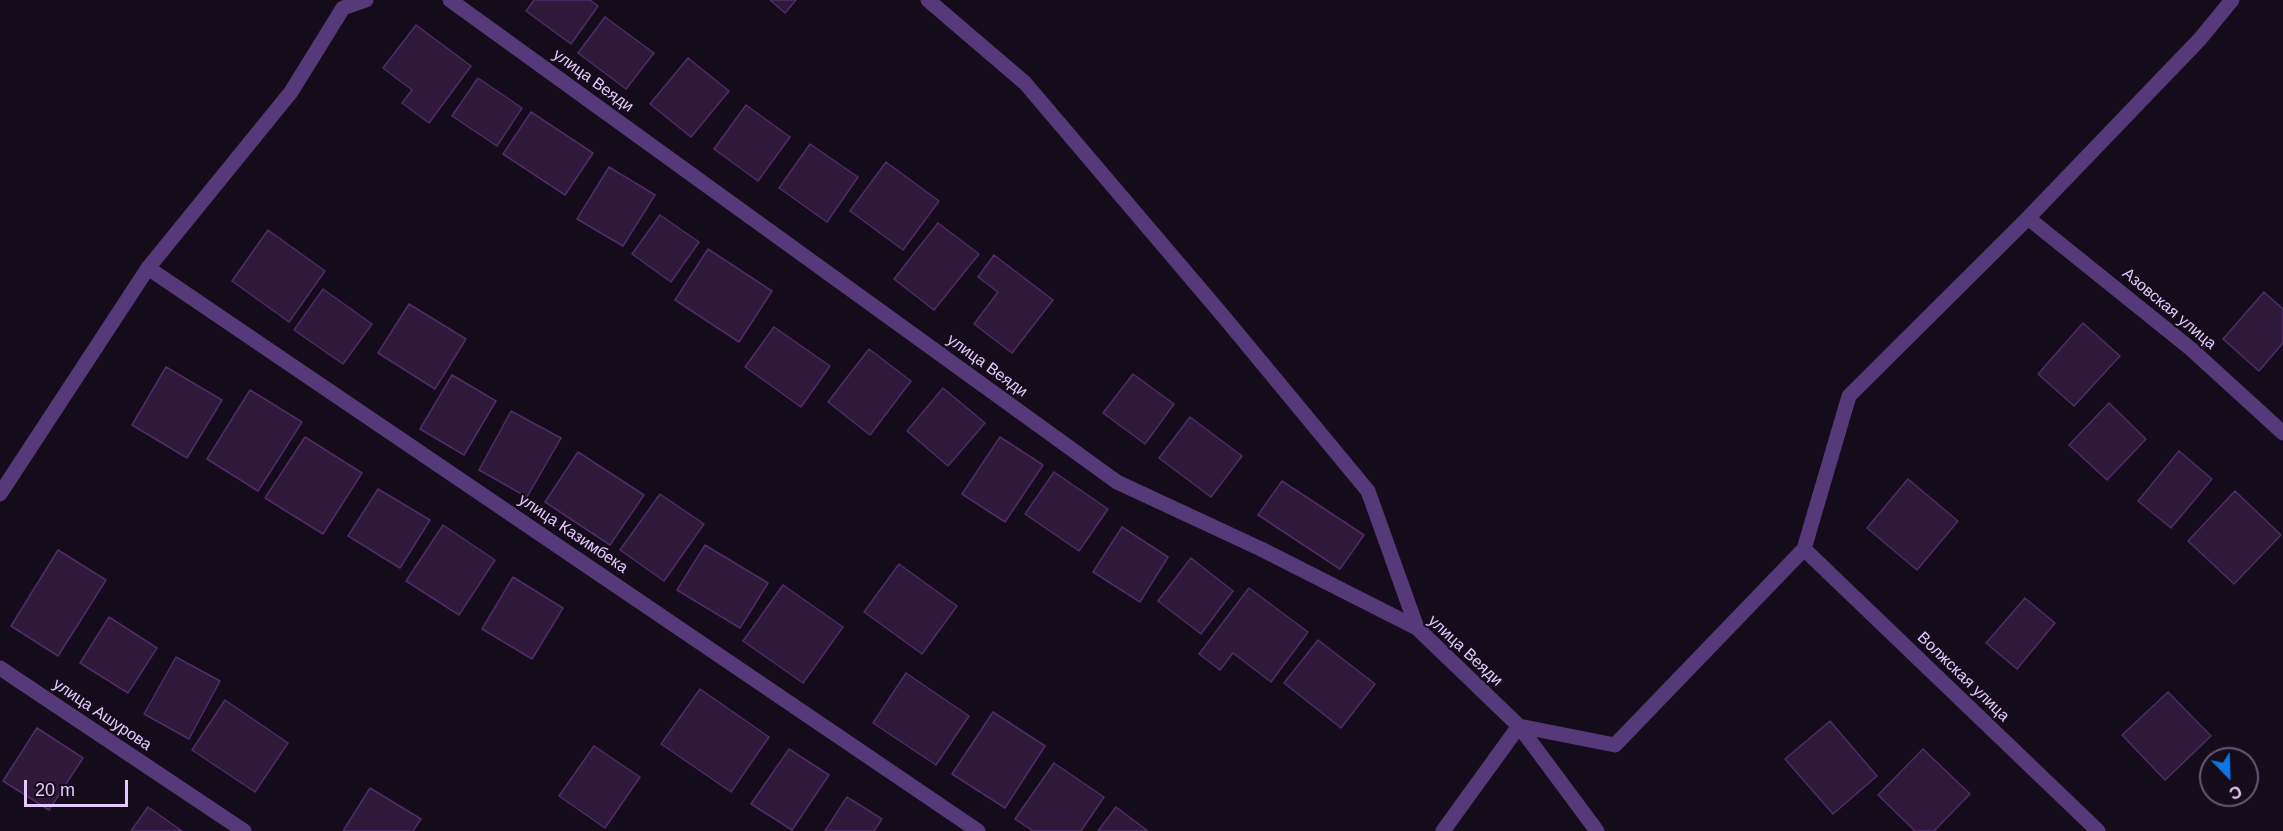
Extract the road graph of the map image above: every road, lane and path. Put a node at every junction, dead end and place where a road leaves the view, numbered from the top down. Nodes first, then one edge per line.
1 (366, 0) edge
2 (450, 0) edge
3 (928, 0) edge
4 (2232, 0) edge
5 (2028, 218) junction
6 (148, 268) junction
7 (2283, 433) edge
8 (0, 494) edge
9 (1804, 549) junction
10 (1417, 628) junction
11 (0, 668) edge
12 (1519, 726) junction
13 (244, 831) edge
14 (978, 831) edge
15 (1443, 831) edge
16 (1598, 831) edge
17 (2098, 831) edge

1 - 6 street
2 - 10 street, улица Веяди
3 - 10 street
4 - 5 street
5 - 7 street, Азовская улица
5 - 9 street
6 - 8 street
6 - 14 street, улица Казимбека
9 - 12 street
9 - 17 street, Волжская улица
10 - 12 street, улица Веяди
11 - 13 street, улица Ашурова
12 - 15 street
12 - 16 street, улица Веяди

